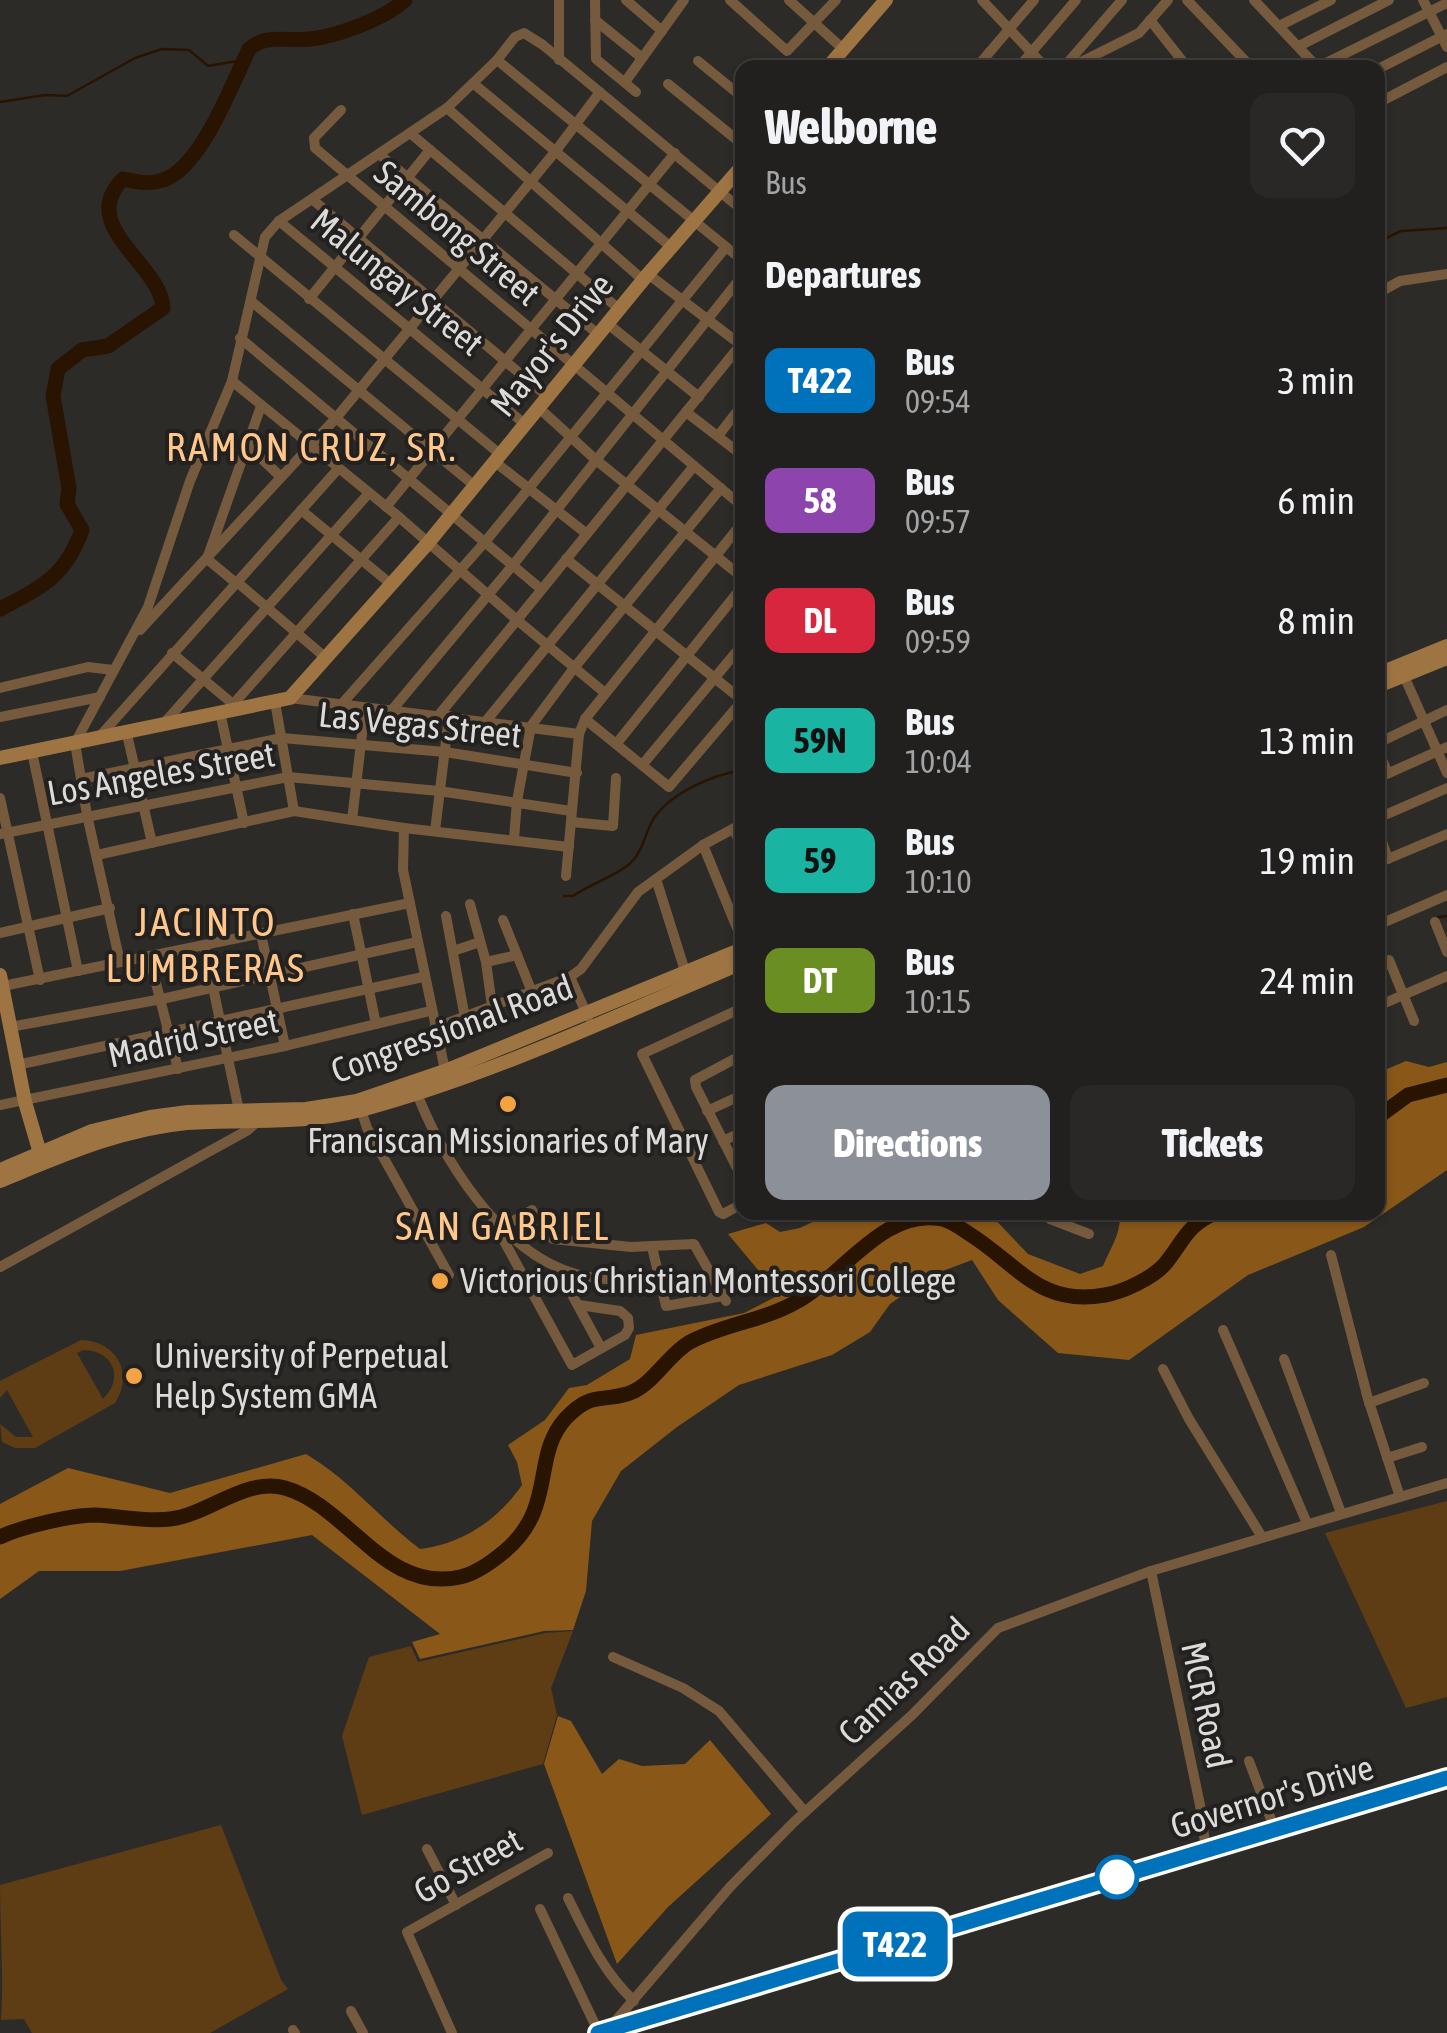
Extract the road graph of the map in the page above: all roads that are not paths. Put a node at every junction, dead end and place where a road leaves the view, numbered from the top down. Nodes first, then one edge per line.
1 (559, 0) edge
2 (595, 0) edge
3 (626, 0) edge
4 (730, 0) edge
5 (789, 0) edge
6 (836, 0) edge
7 (886, 0) edge
8 (1034, 0) edge
9 (1076, 0) edge
10 (1122, 0) edge
11 (1168, 0) edge
12 (1187, 0) edge
13 (1331, 0) edge
14 (1388, 0) edge
15 (1424, 0) edge
16 (683, 1) edge
17 (986, 1) edge
18 (1261, 2) edge
19 (1447, 3) edge
20 (1430, 12) junction
21 (595, 20) junction
22 (1150, 20) junction
23 (816, 24) junction
24 (1280, 26) junction
25 (1009, 28) junction
26 (662, 31) junction
27 (1445, 39) edge
28 (1299, 46) junction
29 (843, 49) junction
30 (1031, 52) junction
31 (642, 58) junction
32 (497, 60) junction
33 (559, 60) junction
34 (834, 60) edge
35 (983, 60) edge
36 (1024, 60) edge
37 (1038, 60) edge
38 (1073, 60) edge
39 (1083, 60) edge
40 (1182, 60) edge
41 (1243, 60) edge
42 (1310, 60) edge
43 (1328, 60) edge
44 (698, 61) dead end
45 (1385, 66) edge
46 (1447, 67) edge
47 (624, 82) junction
48 (474, 84) junction
49 (668, 84) dead end
50 (735, 91) edge
51 (600, 92) junction
52 (636, 92) dead end
53 (1385, 99) edge
54 (447, 108) junction
55 (341, 110) dead end
56 (575, 124) junction
57 (410, 133) junction
58 (735, 138) edge
59 (430, 150) junction
60 (555, 152) junction
61 (379, 154) junction
62 (675, 154) junction
63 (735, 174) edge
64 (347, 176) junction
65 (407, 177) junction
66 (529, 183) junction
67 (648, 184) junction
68 (720, 192) junction
69 (313, 200) junction
70 (735, 204) edge
71 (382, 207) junction
72 (628, 212) junction
73 (502, 213) junction
74 (280, 221) junction
75 (694, 221) junction
76 (234, 235) dead end
77 (355, 238) junction
78 (482, 239) junction
79 (603, 243) junction
80 (671, 247) junction
81 (726, 247) junction
82 (735, 254) edge
83 (258, 258) junction
84 (334, 266) junction
85 (456, 270) junction
86 (1447, 274) edge
87 (576, 275) junction
88 (646, 277) junction
89 (735, 285) edge
90 (1385, 289) edge
91 (308, 299) junction
92 (432, 300) junction
93 (555, 300) junction
94 (682, 300) junction
95 (251, 301) junction
96 (619, 310) junction
97 (709, 320) junction
98 (410, 328) junction
99 (603, 329) junction
100 (530, 330) junction
101 (240, 338) junction
102 (735, 339) edge
103 (642, 351) junction
104 (735, 352) edge
105 (384, 360) junction
106 (506, 361) junction
107 (574, 366) junction
108 (668, 372) junction
109 (232, 381) junction
110 (483, 388) junction
111 (358, 390) junction
112 (606, 393) junction
113 (698, 397) junction
114 (544, 403) junction
115 (261, 406) junction
116 (686, 412) junction
117 (735, 414) edge
118 (633, 415) junction
119 (336, 418) junction
120 (458, 420) junction
121 (526, 425) junction
122 (571, 435) junction
123 (718, 436) junction
124 (663, 440) junction
125 (247, 446) junction
126 (308, 446) junction
127 (735, 449) edge
128 (432, 452) junction
129 (498, 458) junction
130 (596, 460) junction
131 (694, 466) junction
132 (338, 469) junction
133 (282, 476) junction
134 (409, 479) junction
135 (627, 485) junction
136 (476, 487) junction
137 (529, 488) junction
138 (720, 488) junction
139 (369, 493) junction
140 (735, 500) edge
141 (386, 507) junction
142 (302, 510) junction
143 (556, 510) junction
144 (659, 510) junction
145 (452, 515) junction
146 (399, 517) junction
147 (686, 530) junction
148 (735, 532) edge
149 (586, 534) junction
150 (332, 535) junction
151 (485, 542) junction
152 (428, 543) junction
153 (716, 555) junction
154 (207, 559) junction
155 (566, 559) junction
156 (363, 560) junction
157 (513, 566) junction
158 (735, 571) edge
159 (460, 572) junction
160 (236, 582) junction
161 (392, 585) junction
162 (597, 586) junction
163 (542, 589) junction
164 (488, 594) junction
165 (735, 596) edge
166 (624, 607) junction
167 (268, 608) junction
168 (516, 620) junction
169 (656, 630) junction
170 (296, 632) junction
171 (133, 634) junction
172 (1447, 646) edge
173 (546, 647) junction
174 (172, 653) junction
175 (735, 654) edge
176 (687, 655) junction
177 (326, 658) junction
178 (1447, 658) edge
179 (574, 668) junction
180 (113, 670) junction
181 (1401, 670) junction
182 (1385, 673) edge
183 (717, 677) junction
184 (204, 679) junction
185 (1385, 681) edge
186 (0, 688) edge
187 (606, 693) junction
188 (735, 694) edge
189 (100, 697) junction
190 (282, 700) junction
191 (340, 706) junction
192 (365, 708) junction
193 (227, 709) junction
194 (735, 709) edge
195 (392, 710) junction
196 (1447, 710) edge
197 (443, 716) junction
198 (0, 717) edge
199 (584, 719) junction
200 (1423, 720) junction
201 (486, 721) junction
202 (164, 723) junction
203 (532, 726) junction
204 (126, 730) junction
205 (579, 734) junction
206 (100, 737) junction
207 (282, 738) junction
208 (1385, 739) edge
209 (75, 743) junction
210 (362, 743) junction
211 (617, 744) junction
212 (1442, 749) edge
213 (228, 750) junction
214 (32, 752) junction
215 (445, 752) junction
216 (0, 758) edge
217 (524, 764) junction
218 (644, 764) junction
219 (133, 770) junction
220 (576, 772) junction
221 (1385, 774) edge
222 (1447, 774) edge
223 (288, 777) junction
224 (616, 778) dead end
225 (81, 779) junction
226 (356, 781) junction
227 (236, 785) junction
228 (1447, 788) edge
229 (439, 790) junction
230 (0, 798) edge
231 (517, 801) junction
232 (144, 805) junction
233 (294, 811) junction
234 (87, 815) junction
235 (1385, 815) edge
236 (571, 816) junction
237 (352, 820) junction
238 (48, 823) junction
239 (244, 823) junction
240 (404, 828) junction
241 (735, 828) edge
242 (435, 832) junction
243 (4, 834) edge
244 (1447, 834) edge
245 (514, 839) junction
246 (152, 843) junction
247 (703, 846) junction
248 (569, 848) junction
249 (97, 855) junction
250 (1385, 860) edge
251 (566, 876) dead end
252 (656, 880) junction
253 (1447, 895) edge
254 (410, 903) junction
255 (470, 904) dead end
256 (110, 908) junction
257 (353, 914) junction
258 (446, 916) dead end
259 (69, 918) junction
260 (504, 920) dead end
261 (1385, 922) edge
262 (1435, 922) dead end
263 (735, 923) edge
264 (30, 927) junction
265 (0, 933) edge
266 (261, 934) junction
267 (417, 942) junction
268 (480, 942) junction
269 (204, 946) junction
270 (452, 950) junction
271 (735, 952) edge
272 (1447, 952) edge
273 (361, 954) junction
274 (517, 955) junction
275 (149, 956) junction
276 (1389, 960) dead end
277 (120, 962) junction
278 (486, 962) junction
279 (735, 967) edge
280 (78, 970) junction
281 (685, 972) junction
282 (269, 975) junction
283 (1447, 976) edge
284 (570, 977) junction
285 (423, 978) junction
286 (40, 980) junction
287 (1, 981) edge
288 (212, 986) junction
289 (368, 991) junction
290 (532, 992) junction
291 (1405, 996) junction
292 (162, 998) junction
293 (1385, 1003) edge
294 (492, 1006) junction
295 (275, 1008) junction
296 (735, 1011) edge
297 (430, 1012) junction
298 (465, 1018) junction
299 (220, 1019) junction
300 (589, 1019) junction
301 (1414, 1021) dead end
302 (376, 1024) junction
303 (10, 1027) junction
304 (434, 1028) junction
305 (170, 1032) junction
306 (6, 1045) edge
307 (285, 1046) junction
308 (228, 1058) junction
309 (735, 1058) edge
310 (18, 1065) junction
311 (178, 1069) junction
312 (446, 1076) junction
313 (415, 1087) junction
314 (735, 1097) edge
315 (25, 1102) junction
316 (0, 1105) edge
317 (361, 1110) junction
318 (707, 1111) junction
319 (240, 1116) junction
320 (256, 1122) junction
321 (735, 1135) edge
322 (723, 1141) junction
323 (41, 1158) junction
324 (735, 1164) edge
325 (0, 1170) edge
326 (0, 1181) edge
327 (735, 1208) edge
328 (1053, 1220) edge
329 (502, 1228) junction
330 (1090, 1234) dead end
331 (652, 1247) junction
332 (1332, 1255) dead end
333 (557, 1266) junction
334 (0, 1267) edge
335 (448, 1275) dead end
336 (660, 1280) junction
337 (579, 1305) junction
338 (1223, 1330) dead end
339 (602, 1348) junction
340 (1284, 1360) dead end
341 (1163, 1369) dead end
342 (1424, 1383) dead end
343 (1369, 1403) junction
344 (1422, 1447) dead end
345 (1387, 1458) junction
346 (1447, 1484) edge
347 (1400, 1497) junction
348 (1341, 1513) junction
349 (1307, 1523) junction
350 (1262, 1537) junction
351 (1151, 1571) junction
352 (613, 1657) dead end
353 (1248, 1761) dead end
354 (1447, 1778) edge
355 (805, 1812) junction
356 (1275, 1830) junction
357 (427, 1850) dead end
358 (1206, 1851) junction
359 (548, 1853) dead end
360 (568, 1898) dead end
361 (456, 1905) junction
362 (540, 1909) dead end
363 (634, 2000) junction
364 (351, 2011) dead end
365 (602, 2032) edge
366 (363, 2033) edge
367 (452, 2033) edge

1 - 33 street
2 - 21 street
3 - 26 street
4 - 23 street
5 - 23 street
6 - 23 street
7 - 29 main road
8 - 25 street
9 - 30 street
10 - 38 street
11 - 22 street
12 - 41 street
13 - 24 street
14 - 28 street
15 - 20 street
16 - 26 street
17 - 25 street
18 - 24 street
19 - 20 street
20 - 27 street
20 - 43 street
21 - 31 street
21 - 47 street
22 - 39 street
22 - 40 street
23 - 29 street
24 - 28 street
25 - 30 street
25 - 35 street
26 - 31 street
27 - 45 street
28 - 42 street
29 - 34 main road
30 - 36 street
30 - 37 street
31 - 47 street
32 - 33 street
32 - 48 street
32 - 56 street
33 - 51 street
44 - 50 street
46 - 53 street
47 - 52 street
48 - 54 street
48 - 60 street
49 - 58 street
51 - 56 street
51 - 62 street
54 - 57 street
54 - 66 street
55 - 64 street, Sambong Street
56 - 60 street
56 - 67 street
57 - 59 street
57 - 61 street
59 - 65 street
59 - 73 street
60 - 66 street
60 - 72 street
61 - 64 street
61 - 65 street
62 - 67 street
62 - 68 street
63 - 68 main road, Mayor's Drive
64 - 69 street
64 - 71 street, Sambong Street
65 - 71 street
65 - 78 street
66 - 73 street
66 - 79 street
67 - 72 street
67 - 75 street
68 - 70 street
68 - 75 main road, Mayor's Drive
69 - 74 street
69 - 77 street
71 - 77 street
71 - 85 street, Sambong Street
72 - 79 street
72 - 80 street
73 - 78 street
73 - 87 street
74 - 83 street
74 - 84 street, Malungay Street
75 - 80 main road, Mayor's Drive
75 - 81 street
76 - 83 street
77 - 84 street
77 - 92 street
78 - 85 street
78 - 93 street
79 - 87 street
79 - 88 street
80 - 88 main road, Mayor's Drive
81 - 82 street
81 - 94 street
83 - 91 street
83 - 95 street
84 - 91 street
84 - 98 street, Malungay Street
85 - 92 street
85 - 100 street, Sambong Street
86 - 90 street
87 - 93 street
87 - 96 street
88 - 94 street
88 - 96 main road, Mayor's Drive
89 - 97 street
91 - 105 street
92 - 98 street
92 - 106 street
93 - 99 street
93 - 100 street
94 - 97 street
94 - 103 street
95 - 101 street
95 - 111 street
96 - 99 main road, Mayor's Drive
97 - 102 street
97 - 108 street
98 - 105 street
98 - 110 street, Malungay Street
99 - 103 street
99 - 107 main road, Mayor's Drive
100 - 106 street
100 - 107 street, Sambong Street
101 - 109 street
101 - 119 street
103 - 108 street
103 - 112 street
104 - 113 street
105 - 111 street
105 - 120 street
106 - 110 street
106 - 114 street
107 - 112 street, Sambong Street
107 - 114 main road, Mayor's Drive
108 - 113 street
108 - 118 street
109 - 115 street
109 - 171 street
110 - 120 street
110 - 121 street, Malungay Street
111 - 119 street
111 - 128 street
112 - 118 street, Sambong Street
112 - 122 street
113 - 116 street
114 - 121 main road, Mayor's Drive
114 - 122 street
115 - 125 street
115 - 126 street
116 - 123 street
116 - 124 street
117 - 123 street
118 - 124 street, Sambong Street
118 - 130 street
119 - 126 street
119 - 134 street
120 - 128 street
120 - 129 street
121 - 129 main road, Mayor's Drive
122 - 130 street
122 - 137 street
123 - 127 street
124 - 131 street, Sambong Street
124 - 135 street
125 - 133 street
125 - 154 street
126 - 132 street
126 - 133 street
128 - 134 street
128 - 136 street
129 - 136 main road, Mayor's Drive
129 - 137 street
130 - 135 street
130 - 143 street
131 - 138 street, Sambong Street
131 - 144 street
132 - 139 street
132 - 142 street
133 - 154 street
134 - 141 street
134 - 145 street
135 - 144 street
135 - 149 street
136 - 145 main road, Mayor's Drive
137 - 143 street
137 - 151 street
138 - 140 street, Sambong Street
138 - 147 street
139 - 141 street
139 - 150 street
141 - 146 street
142 - 150 street
142 - 160 street
143 - 149 street
143 - 157 street
144 - 147 street
144 - 162 street
145 - 151 street
145 - 152 main road, Mayor's Drive
146 - 152 street
146 - 156 street
147 - 153 street
147 - 166 street
148 - 153 street
149 - 155 street
150 - 156 street
150 - 167 street
151 - 157 street
151 - 159 street
152 - 159 street
152 - 161 main road, Mayor's Drive
153 - 158 street
153 - 169 street
154 - 160 street
154 - 171 street
155 - 162 street
155 - 163 street
156 - 161 street
156 - 170 street
157 - 163 street
157 - 164 street
159 - 164 street
159 - 191 street
160 - 167 street
160 - 174 street
161 - 177 main road, Mayor's Drive
162 - 166 street
162 - 173 street
163 - 168 street
164 - 168 street
164 - 195 street
165 - 176 street
166 - 169 street
166 - 179 street
167 - 170 street
167 - 184 street
168 - 173 street
168 - 197 street
169 - 176 street
169 - 187 street
170 - 177 street
170 - 193 street
171 - 180 street
172 - 181 main road
173 - 179 street
173 - 201 street
174 - 184 street
174 - 206 street
175 - 183 street
176 - 183 street
176 - 211 street
177 - 190 main road, Mayor's Drive
178 - 181 main road
179 - 187 street
179 - 203 street
180 - 186 street
180 - 189 street
181 - 182 main road
181 - 185 main road
181 - 200 street
183 - 188 street
183 - 218 street
184 - 193 street
184 - 202 street
187 - 199 street
189 - 198 street
189 - 209 street
190 - 191 street
190 - 193 main road
190 - 207 street
191 - 192 street
192 - 195 street
192 - 210 street
193 - 202 main road
193 - 213 street
194 - 218 street
195 - 197 street
196 - 200 street
197 - 201 street
197 - 215 street
199 - 205 street
199 - 211 street
200 - 208 street
200 - 212 street
201 - 203 street
202 - 204 main road
203 - 205 street
203 - 217 street
204 - 206 main road
204 - 219 street
205 - 220 street
206 - 209 main road
207 - 210 street, Las Vegas Street
207 - 213 street, Las Vegas Street
207 - 223 street
209 - 214 main road
209 - 225 street
210 - 215 street, Las Vegas Street
210 - 226 street
211 - 218 street
212 - 221 street
212 - 222 street
213 - 219 street, Las Vegas Street
213 - 227 street
214 - 216 main road
214 - 238 street
215 - 217 street, Las Vegas Street
215 - 229 street
217 - 220 street, Las Vegas Street
217 - 231 street
219 - 225 street, Las Vegas Street
219 - 232 street
220 - 236 street
223 - 226 street, Los Angeles Street
223 - 227 street, Los Angeles Street
223 - 233 street
224 - 236 street, Los Angeles Street
225 - 234 street
226 - 229 street, Los Angeles Street
226 - 237 street
227 - 232 street, Los Angeles Street
227 - 239 street
228 - 235 street
229 - 231 street, Los Angeles Street
229 - 242 street
230 - 243 street
231 - 236 street, Los Angeles Street
231 - 245 street
232 - 234 street, Los Angeles Street
232 - 246 street
233 - 237 street
233 - 239 street
234 - 238 street, Los Angeles Street
234 - 249 street
236 - 248 street
237 - 240 street
238 - 243 street, Los Angeles Street
238 - 259 street
239 - 246 street
240 - 242 street
240 - 254 street
241 - 247 street
242 - 245 street
243 - 264 street
244 - 250 street
245 - 248 street
246 - 249 street
247 - 252 street
247 - 263 street
248 - 251 street
249 - 256 street
252 - 281 street
252 - 284 street
253 - 261 street
254 - 257 street
254 - 267 street
255 - 268 street
256 - 259 street
256 - 277 street
257 - 266 street
257 - 273 street
258 - 270 street
259 - 264 street
259 - 280 street
260 - 274 street
262 - 272 street
264 - 265 street
264 - 286 street
266 - 269 street
266 - 282 street
267 - 273 street
267 - 285 street
268 - 270 street
268 - 278 street
269 - 275 street
269 - 288 street
270 - 298 street
271 - 281 main road, Congressional Road
273 - 282 street
273 - 289 street
274 - 278 street
274 - 290 street
275 - 277 street
275 - 292 street
276 - 291 street
277 - 280 street
278 - 294 street
279 - 300 main road, Congressional Road
280 - 286 street
281 - 300 main road, Congressional Road
282 - 288 street
282 - 295 street
283 - 291 street
284 - 290 street
284 - 300 street
285 - 289 street
285 - 297 street
286 - 287 street
287 - 303 main road
288 - 292 street
288 - 299 street
289 - 295 street
289 - 302 street
290 - 294 street
291 - 293 street
291 - 301 street
292 - 303 street
292 - 305 street
294 - 298 street
295 - 299 street
295 - 307 street
296 - 327 street
297 - 302 street, Madrid Street
297 - 304 street
298 - 304 street
299 - 305 street
299 - 308 street
300 - 312 main road, Congressional Road
302 - 307 street, Madrid Street
303 - 306 main road
304 - 312 street
305 - 310 street
305 - 311 street
306 - 310 main road
307 - 308 street, Madrid Street
308 - 311 street, Madrid Street
308 - 319 street
309 - 318 street
310 - 315 main road
311 - 315 street, Madrid Street
312 - 313 main road, Congressional Road
313 - 317 main road, Congressional Road
313 - 319 main road, Congressional Road
313 - 329 street
314 - 318 street
315 - 316 street, Madrid Street
315 - 323 main road
317 - 320 main road, Congressional Road
317 - 335 street
318 - 322 street
319 - 320 main road, Congressional Road
319 - 323 main road, Congressional Road
320 - 334 street
321 - 322 street
322 - 324 street
323 - 325 main road, Congressional Road
323 - 326 main road, Congressional Road
328 - 330 street
329 - 331 street
329 - 333 street
329 - 339 street
331 - 336 street
331 - 336 street
332 - 343 street
333 - 336 street
333 - 337 street
337 - 339 street
337 - 339 street
338 - 349 street
340 - 348 street
341 - 350 street
342 - 343 street
343 - 345 street
344 - 345 street
345 - 347 street
346 - 347 street, Camias Road
347 - 348 street, Camias Road
348 - 349 street, Camias Road
349 - 350 street, Camias Road
350 - 351 street, Camias Road
351 - 355 street, Camias Road
351 - 358 street, MCR Road
352 - 355 street
353 - 356 street
354 - 356 highway, Governor's Drive
355 - 363 street, Camias Road
356 - 358 highway, Governor's Drive
357 - 361 street
358 - 365 highway, Governor's Drive
359 - 361 street, Go Street
360 - 363 street
361 - 367 street, Go Street
362 - 365 street
363 - 365 street, Camias Road
364 - 366 street

